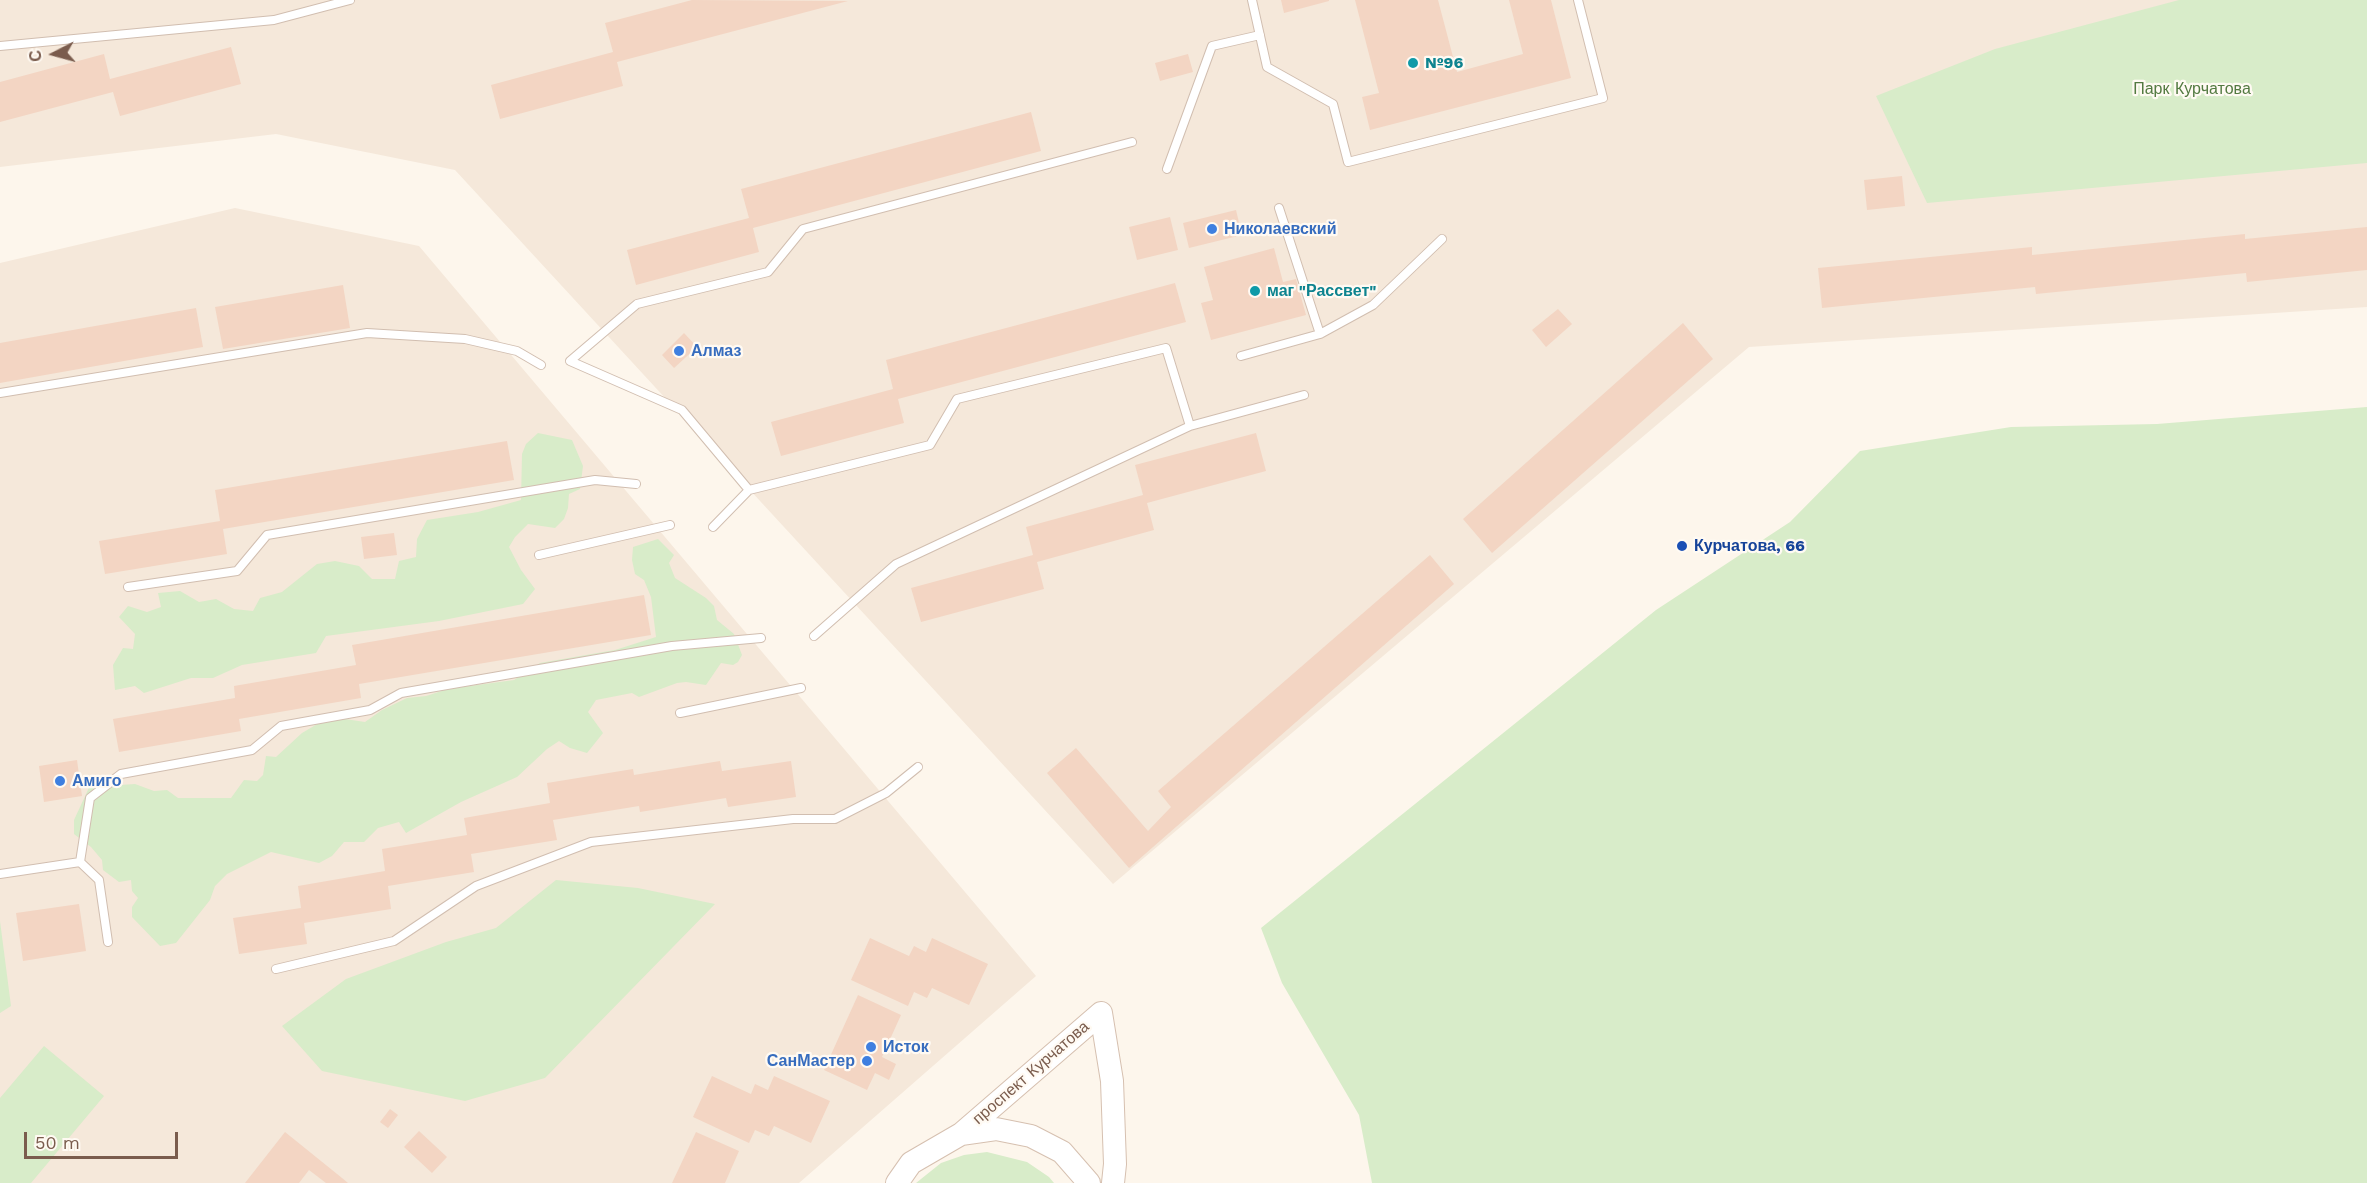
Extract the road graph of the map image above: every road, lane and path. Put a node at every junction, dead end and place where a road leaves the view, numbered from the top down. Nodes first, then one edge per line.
1 (350, 0) edge
2 (1252, 0) edge
3 (1578, 0) edge
4 (1260, 35) junction
5 (0, 46) edge
6 (1132, 142) dead end
7 (1167, 169) dead end
8 (1279, 208) dead end
9 (1442, 239) dead end
10 (1320, 334) junction
11 (1241, 356) dead end
12 (541, 365) dead end
13 (0, 393) edge
14 (1304, 395) dead end
15 (1190, 426) junction
16 (636, 484) dead end
17 (749, 490) junction
18 (670, 525) dead end
19 (712, 527) dead end
20 (539, 555) dead end
21 (128, 587) dead end
22 (814, 636) dead end
23 (761, 638) dead end
24 (801, 688) dead end
25 (680, 713) dead end
26 (918, 767) dead end
27 (80, 862) junction
28 (0, 874) edge
29 (108, 942) dead end
30 (276, 969) dead end
31 (961, 1134) junction
32 (911, 1163) junction
33 (886, 1183) edge
34 (897, 1183) edge
35 (1089, 1183) edge
36 (1113, 1183) edge

1 - 5 lane
2 - 4 lane
3 - 4 lane
4 - 7 lane
6 - 17 lane
8 - 10 lane
9 - 10 lane
10 - 11 lane
12 - 13 lane
14 - 15 lane
15 - 17 lane
15 - 22 lane
16 - 21 lane
17 - 19 lane
18 - 20 lane
23 - 27 lane
24 - 25 lane
26 - 30 lane
27 - 28 lane
27 - 29 lane
31 - 32 street
31 - 35 street
31 - 36 street, проспект Курчатова
32 - 33 street
32 - 34 street

